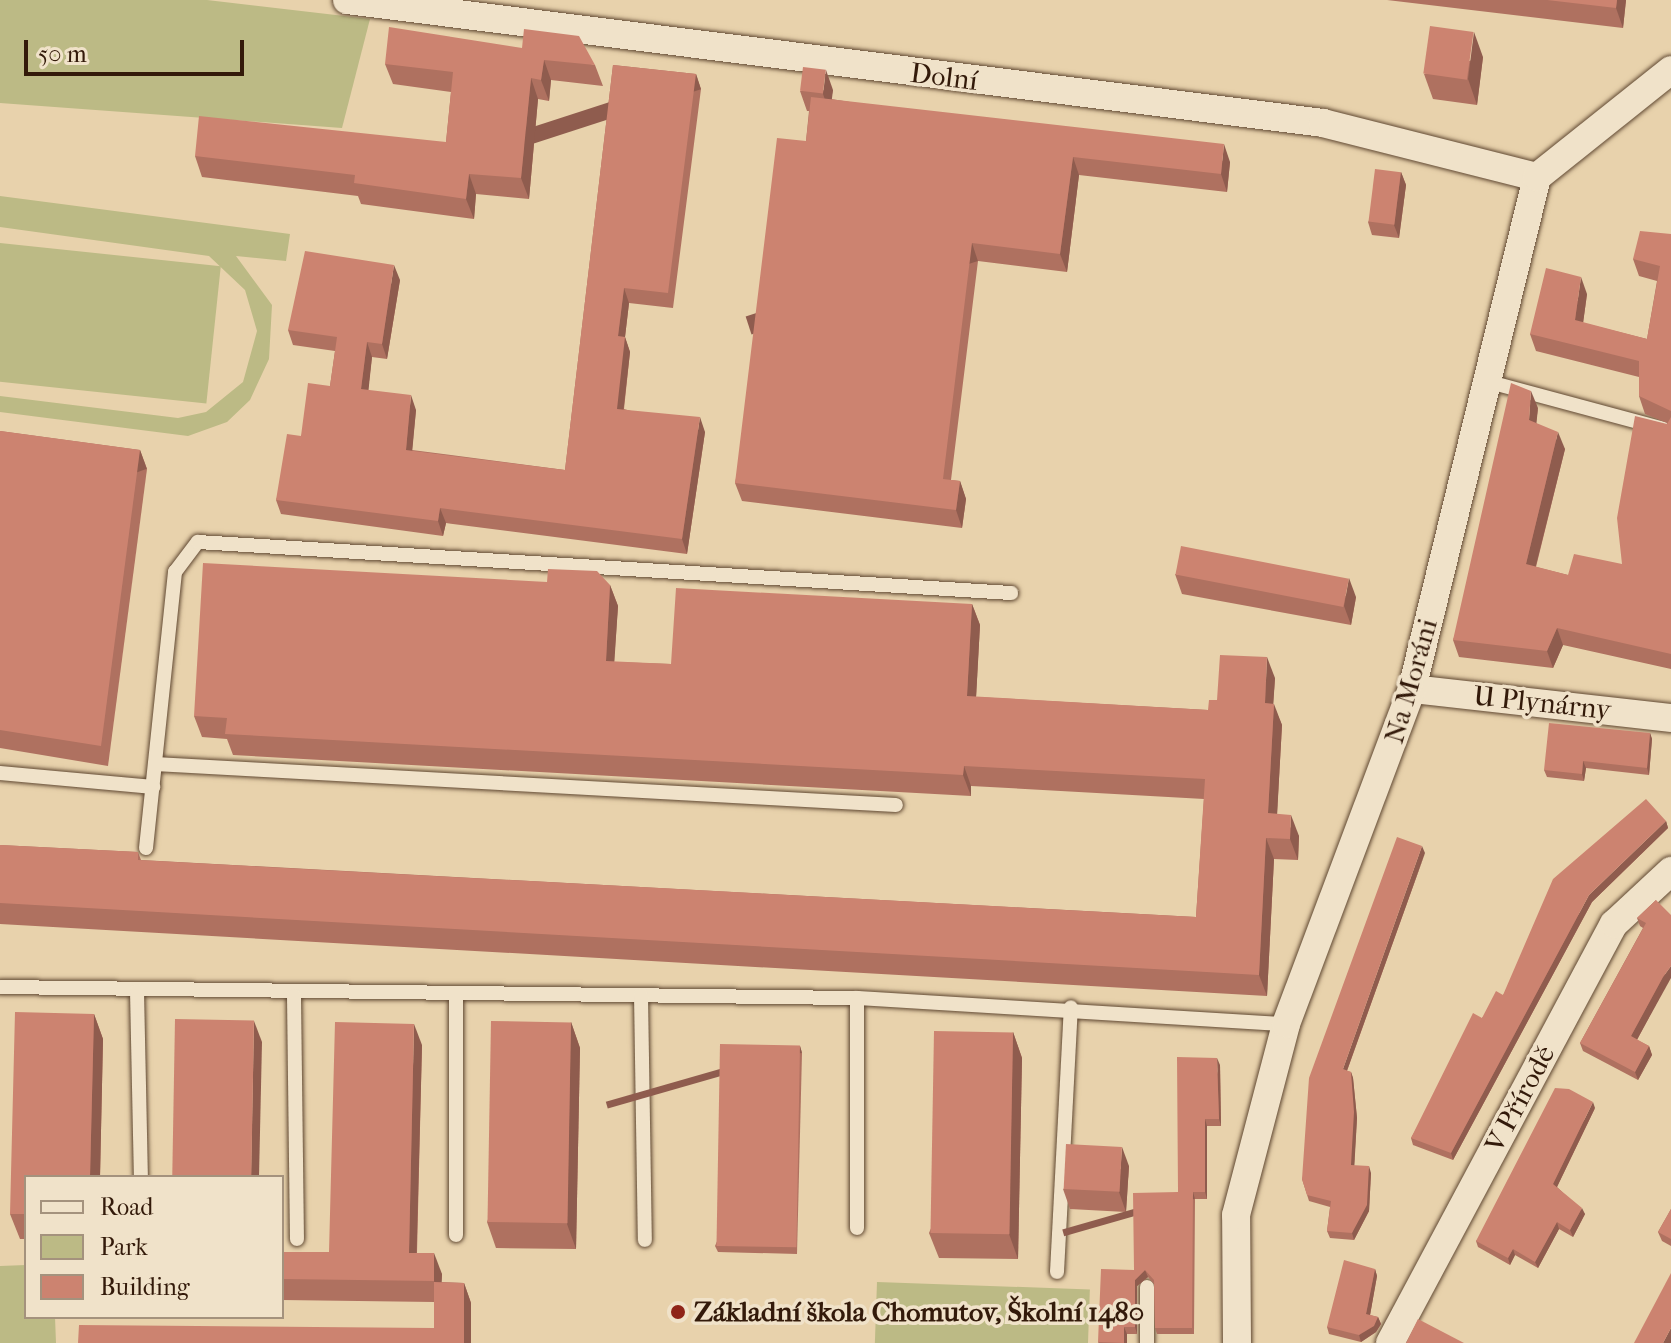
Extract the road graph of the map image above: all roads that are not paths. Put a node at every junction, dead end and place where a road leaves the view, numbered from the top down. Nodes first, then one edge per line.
1 (347, 0) edge
2 (1671, 70) edge
3 (1537, 177) junction
4 (1486, 381) junction
5 (1671, 431) edge
6 (1011, 593) dead end
7 (1412, 689) junction
8 (1671, 718) edge
9 (155, 764) junction
10 (0, 773) edge
11 (153, 787) junction
12 (896, 805) dead end
13 (146, 848) dead end
14 (1671, 871) edge
15 (0, 987) edge
16 (137, 991) junction
17 (641, 995) junction
18 (294, 996) junction
19 (456, 996) junction
20 (857, 998) junction
21 (1071, 1007) junction
22 (1286, 1024) junction
23 (141, 1175) edge
24 (857, 1228) dead end
25 (456, 1235) dead end
26 (297, 1239) dead end
27 (645, 1240) dead end
28 (1057, 1272) dead end
29 (1147, 1287) dead end
30 (1147, 1343) edge
31 (1237, 1343) edge
32 (1390, 1343) edge

1 - 3 street, Dolní
2 - 3 street
3 - 4 street, Na Moráni
4 - 5 lane
4 - 7 street, Na Moráni
6 - 9 lane
7 - 8 street, U Plynárny
7 - 22 street, Na Moráni
9 - 11 lane
9 - 12 lane
10 - 11 lane
11 - 13 lane
14 - 32 street, V Přírodě
15 - 16 lane
16 - 18 lane
16 - 23 lane
17 - 19 lane
17 - 20 lane
17 - 27 lane
18 - 19 lane
18 - 26 lane
19 - 25 lane
20 - 21 lane
20 - 24 lane
21 - 22 lane
21 - 28 lane
22 - 31 street, Na Moráni
29 - 30 lane

